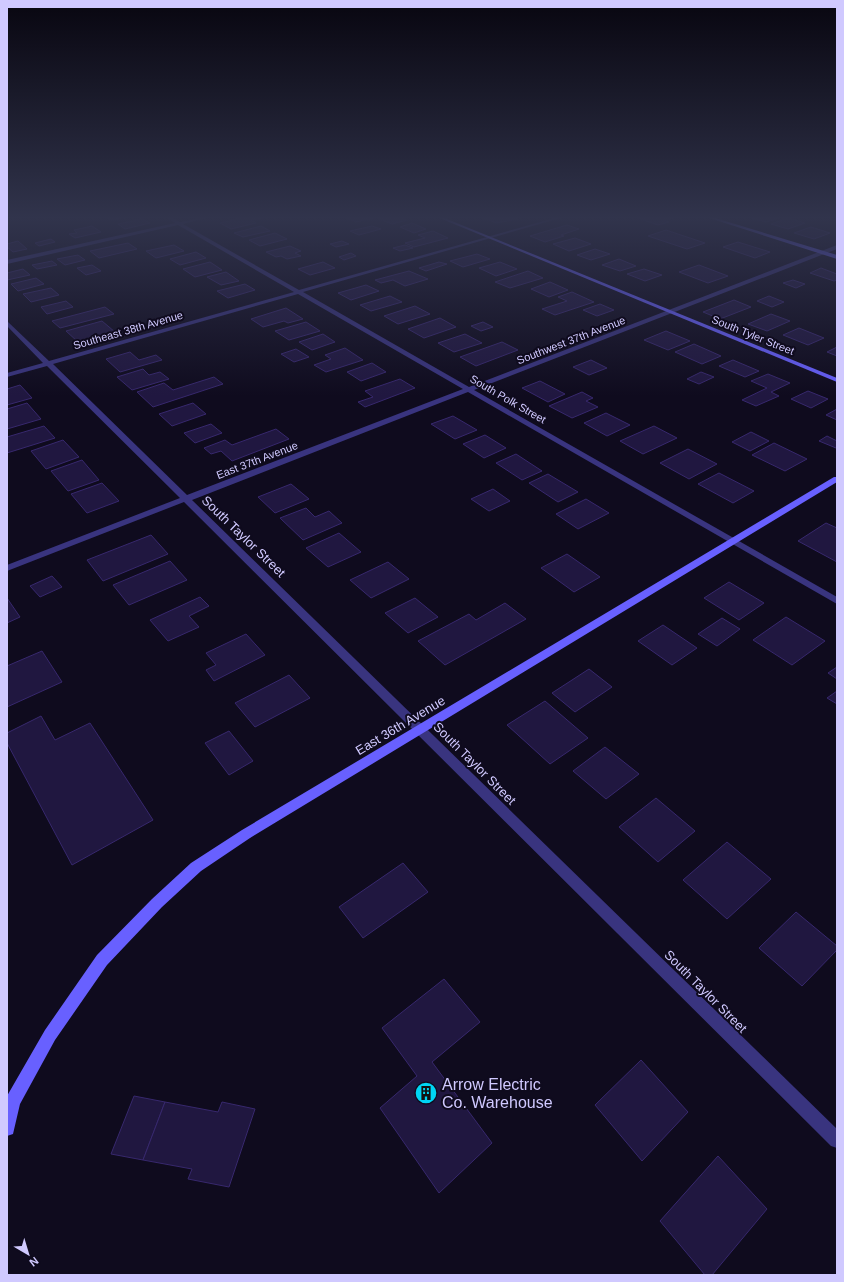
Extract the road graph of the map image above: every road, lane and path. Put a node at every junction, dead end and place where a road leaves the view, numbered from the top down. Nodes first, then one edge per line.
1 (273, 277) edge
2 (353, 277) edge
3 (584, 277) edge
4 (761, 277) edge
5 (300, 292) junction
6 (670, 312) junction
7 (7, 323) edge
8 (48, 363) junction
9 (7, 375) edge
10 (837, 380) edge
11 (470, 390) junction
12 (837, 479) edge
13 (186, 499) junction
14 (734, 541) junction
15 (7, 568) edge
16 (837, 601) edge
17 (421, 729) junction
18 (7, 1128) edge
19 (837, 1140) edge

1 - 5 street, South Polk Street
2 - 5 street, Southeast 38th Avenue
3 - 6 main road, South Tyler Street
4 - 6 street, Southwest 37th Avenue
5 - 8 street, Southeast 38th Avenue
5 - 11 street, South Polk Street
6 - 10 main road, South Tyler Street
6 - 11 street, Southwest 37th Avenue
7 - 8 street, South Taylor Street
8 - 9 street, Southeast 38th Avenue
8 - 13 street, South Taylor Street
11 - 13 street, East 37th Avenue
11 - 14 street, South Polk Street
12 - 14 main road, East 36th Avenue
13 - 15 street, East 37th Avenue
13 - 17 street, South Taylor Street
14 - 16 street, South Polk Street
14 - 17 main road, East 36th Avenue
17 - 18 main road, East 36th Avenue
17 - 19 street, South Taylor Street

